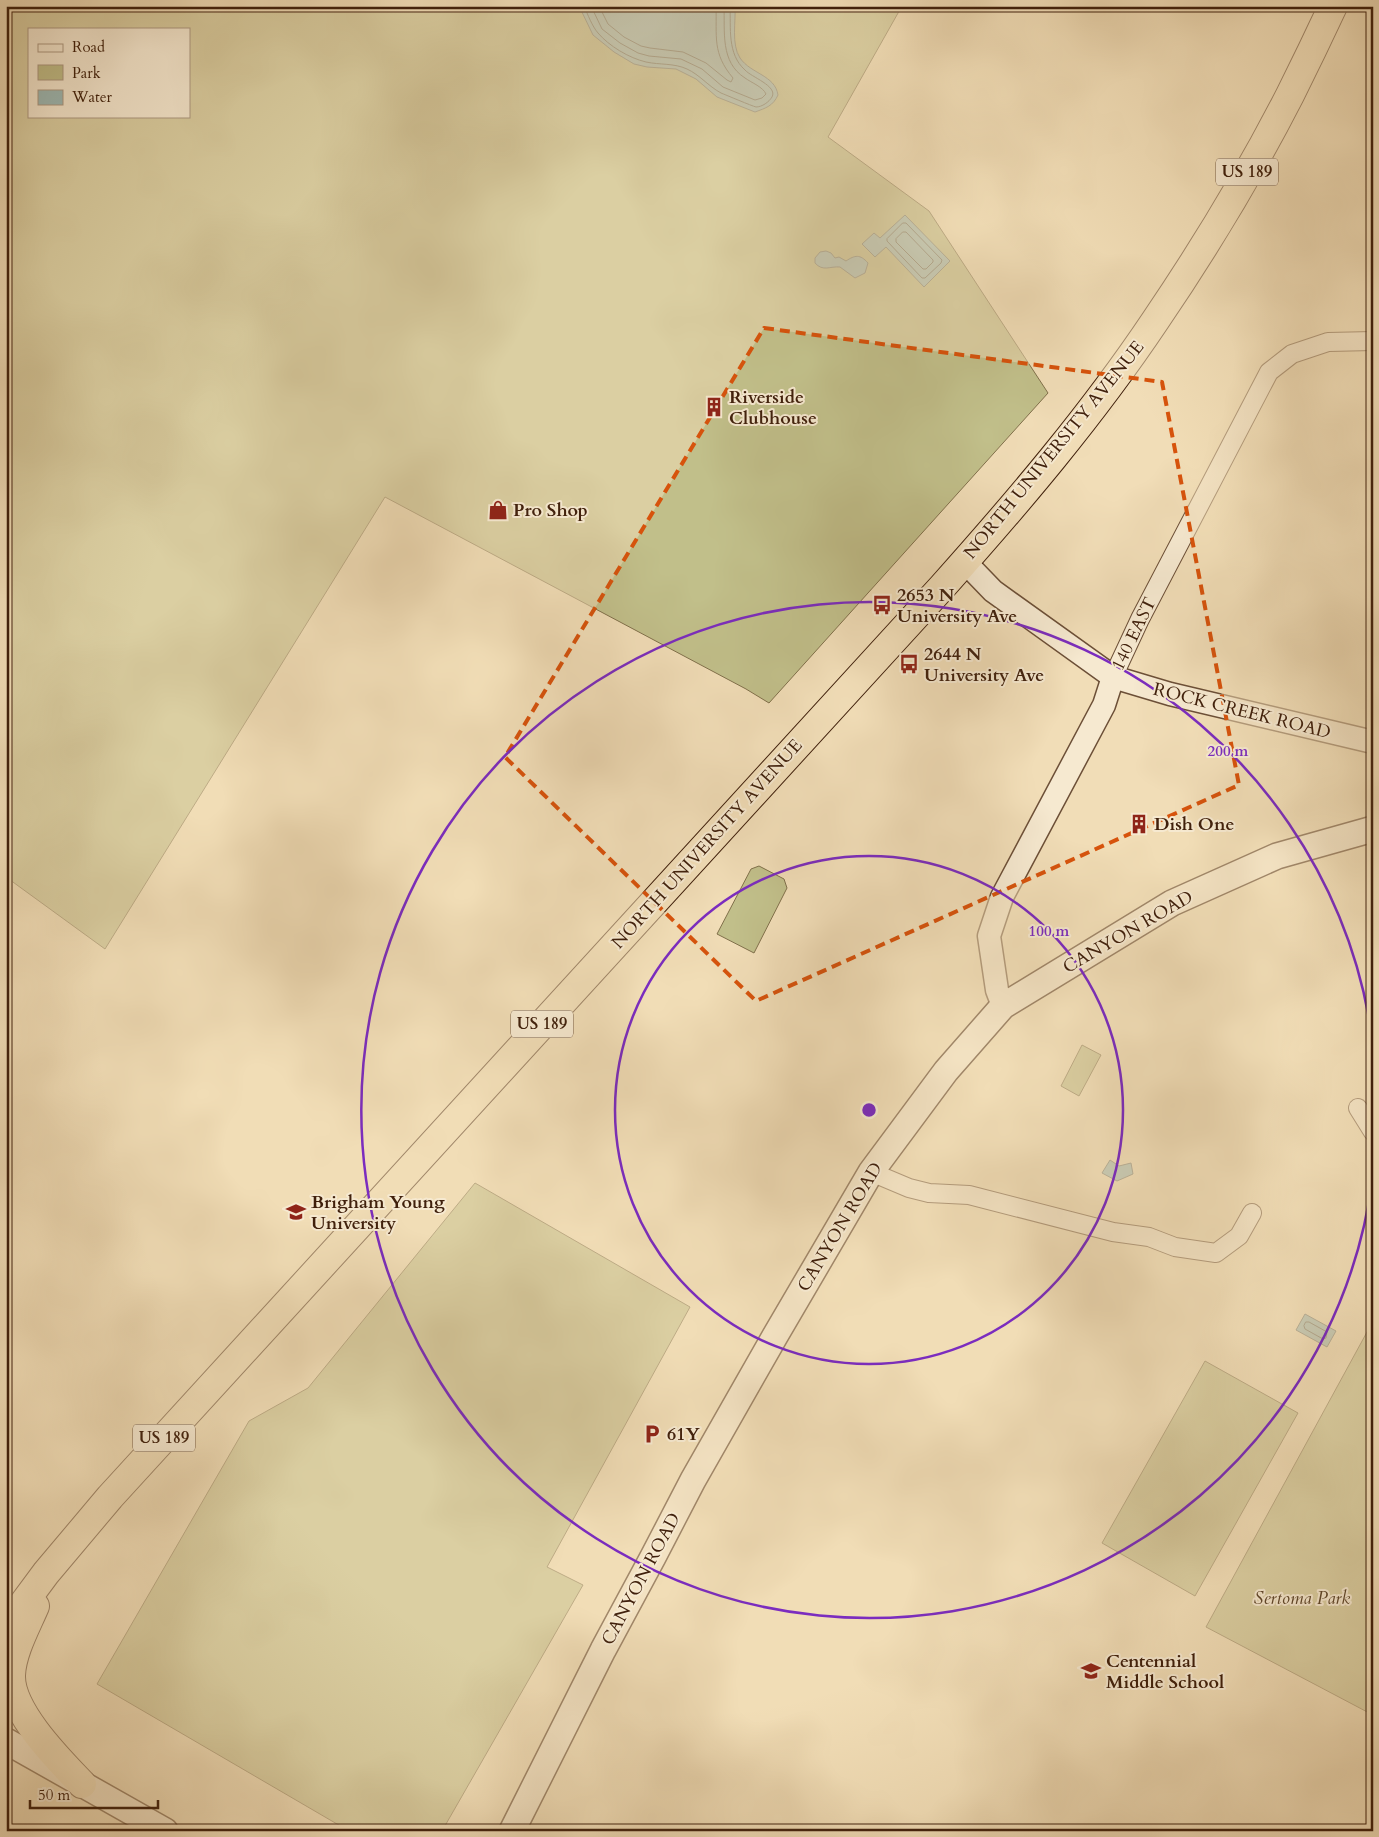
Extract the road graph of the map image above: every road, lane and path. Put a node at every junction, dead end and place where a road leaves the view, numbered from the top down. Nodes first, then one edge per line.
1 (1333, 6) edge
2 (1373, 341) edge
3 (965, 562) junction
4 (1113, 677) junction
5 (1373, 742) edge
6 (1373, 829) edge
7 (1003, 1006) junction
8 (1358, 1108) dead end
9 (1373, 1132) edge
10 (871, 1172) junction
11 (1252, 1213) dead end
12 (59, 1557) junction
13 (6, 1627) edge
14 (6, 1741) edge
15 (82, 1784) junction
16 (165, 1831) edge
17 (512, 1831) edge

1 - 3 highway, NORTH UNIVERSITY AVENUE / US 189
2 - 4 street, 140 EAST
3 - 4 street, ROCK CREEK ROAD
3 - 12 highway, NORTH UNIVERSITY AVENUE / US 189
4 - 5 street, ROCK CREEK ROAD
4 - 7 street, 140 EAST
6 - 7 main road, CANYON ROAD
7 - 10 main road, CANYON ROAD
8 - 9 street
10 - 11 street
10 - 17 main road, CANYON ROAD
12 - 13 highway, NORTH UNIVERSITY AVENUE / US 189
12 - 15 highway
14 - 15 main road
15 - 16 main road

